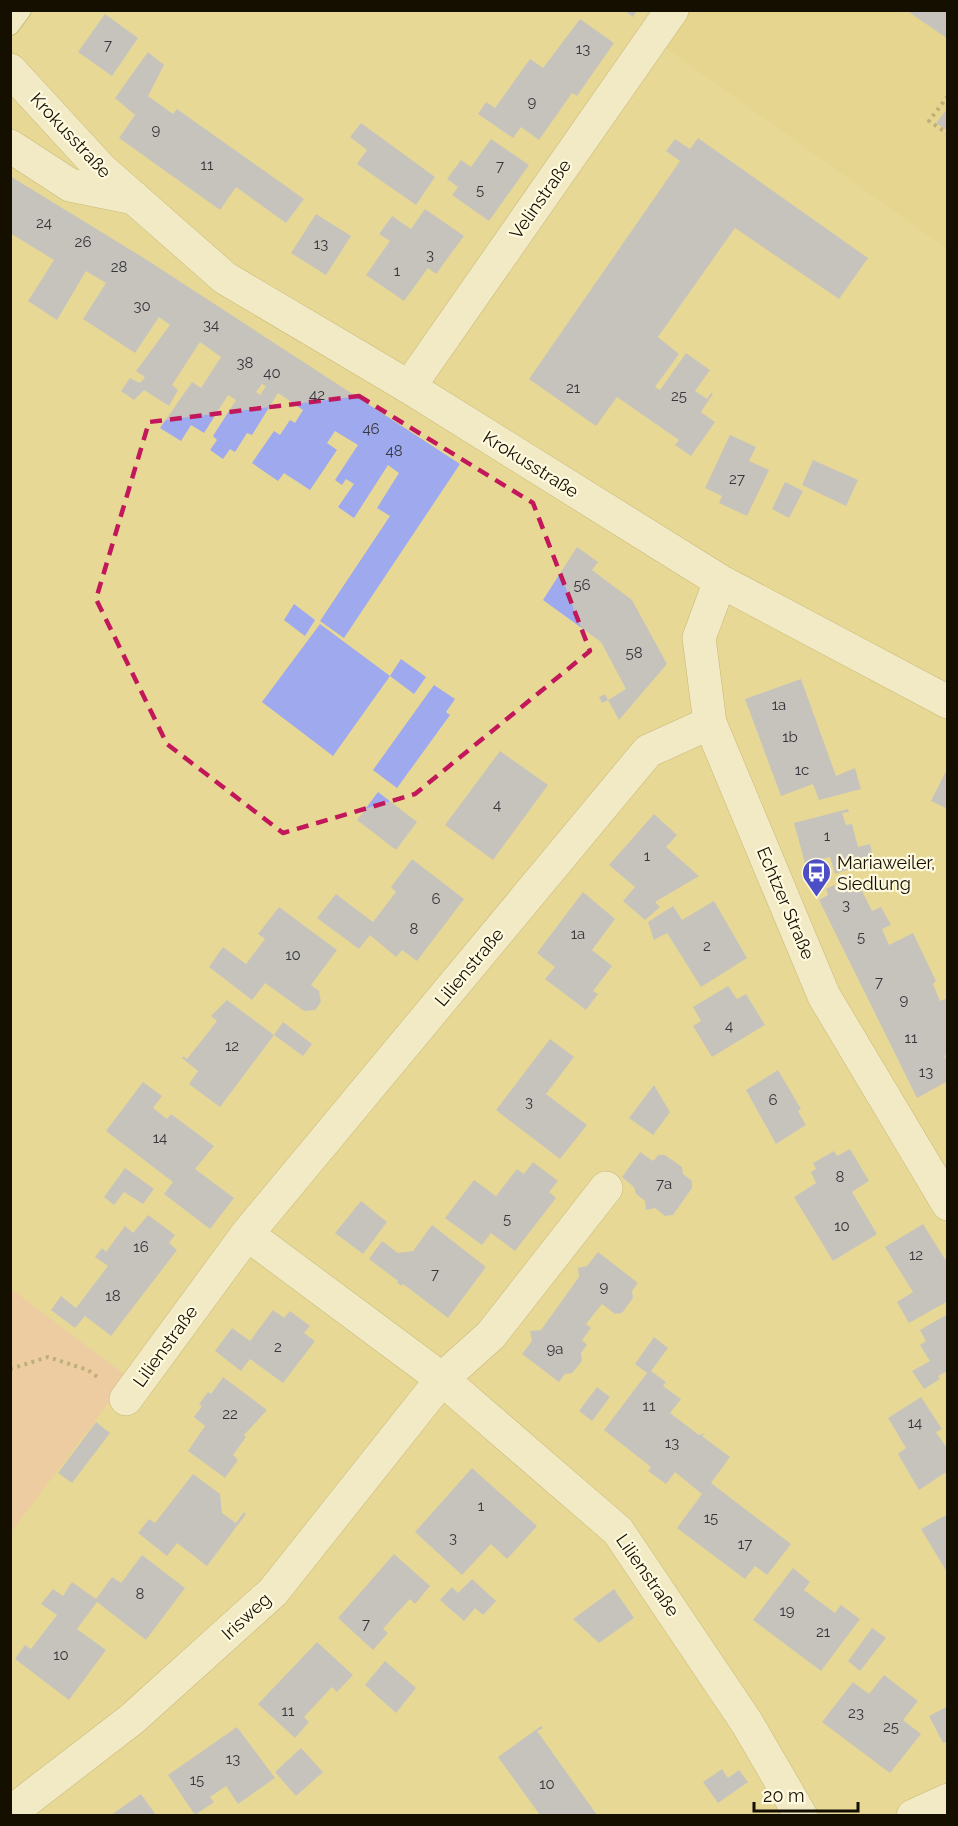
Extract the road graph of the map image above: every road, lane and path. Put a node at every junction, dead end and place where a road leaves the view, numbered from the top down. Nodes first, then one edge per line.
1 (22, 10) edge
2 (672, 10) edge
3 (10, 26) edge
4 (10, 70) edge
5 (948, 96) edge
6 (948, 134) edge
7 (10, 146) edge
8 (134, 198) junction
9 (409, 387) junction
10 (720, 581) junction
11 (948, 702) edge
12 (710, 723) junction
13 (606, 1188) dead end
14 (948, 1204) edge
15 (247, 1234) junction
16 (10, 1369) edge
17 (442, 1379) junction
18 (126, 1399) joint
19 (948, 1800) edge
20 (10, 1813) edge
21 (801, 1815) edge
22 (917, 1815) edge

1 - 3 lane
2 - 9 street, Velinstraße
4 - 8 street, Krokusstraße
5 - 6 path
7 - 8 street, Krokusstraße
8 - 9 street, Krokusstraße
9 - 10 street, Krokusstraße
10 - 11 street, Krokusstraße
10 - 12 street, Echtzer Straße
12 - 14 street, Echtzer Straße
12 - 15 street, Lilienstraße
13 - 17 street
15 - 17 street, Lilienstraße
15 - 18 street, Lilienstraße
16 - 18 path
17 - 20 street, Irisweg
17 - 21 street, Lilienstraße
19 - 22 street

